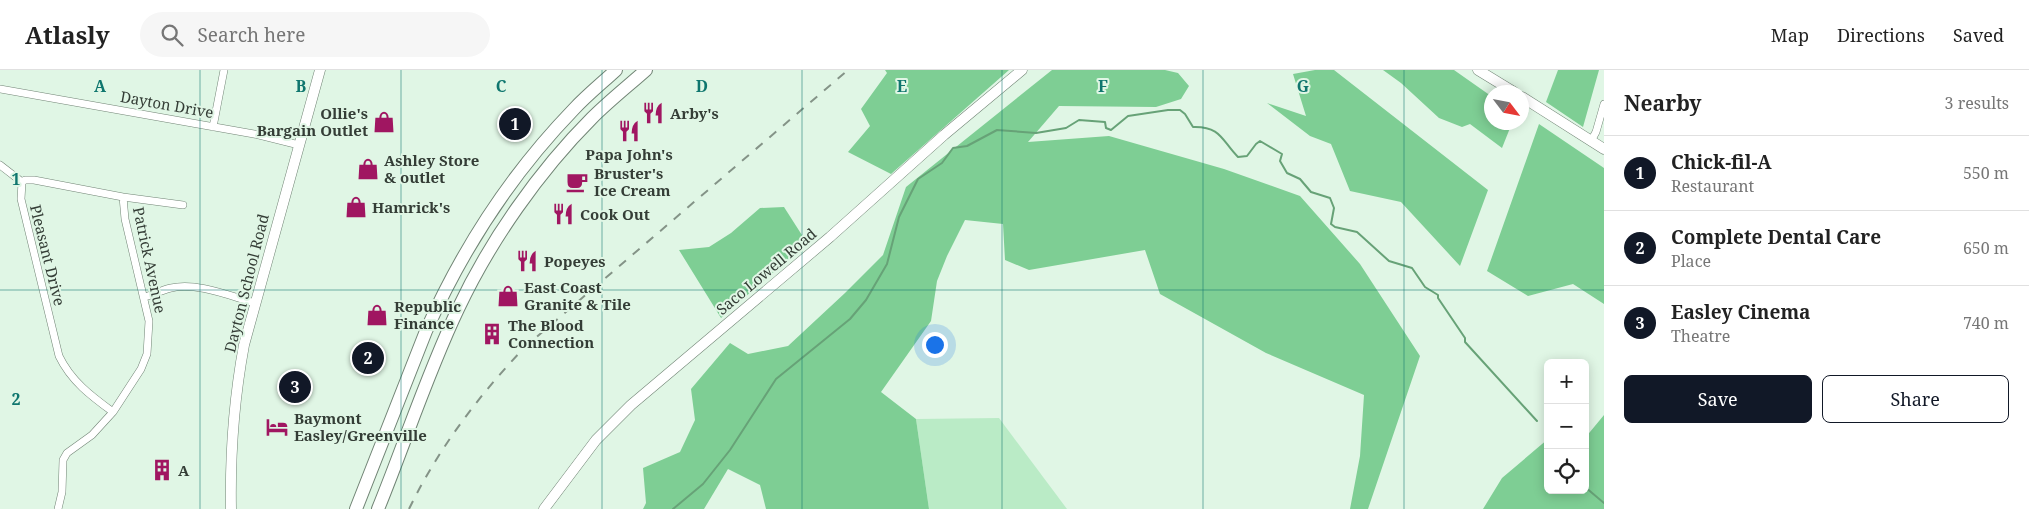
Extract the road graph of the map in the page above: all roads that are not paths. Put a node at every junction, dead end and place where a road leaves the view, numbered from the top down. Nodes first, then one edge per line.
1 (224, 70) edge
2 (318, 70) edge
3 (616, 70) edge
4 (646, 70) edge
5 (1022, 70) edge
6 (1478, 70) edge
7 (1503, 85) edge
8 (0, 89) edge
9 (1529, 101) edge
10 (1604, 104) edge
11 (213, 127) junction
12 (1591, 141) junction
13 (298, 144) junction
14 (1604, 149) edge
15 (0, 165) edge
16 (22, 182) junction
17 (123, 197) junction
18 (183, 205) dead end
19 (493, 210) junction
20 (510, 220) junction
21 (145, 297) junction
22 (255, 302) junction
23 (426, 331) junction
24 (445, 339) junction
25 (113, 412) junction
26 (59, 508) edge
27 (232, 509) edge
28 (356, 509) edge
29 (378, 509) edge
30 (544, 509) edge

1 - 11 street
2 - 13 street, Dayton School Road
3 - 19 highway
4 - 20 highway
5 - 30 street, Saco Lowell Road
6 - 7 street
8 - 11 street, Dayton Drive
9 - 12 street
10 - 12 street
11 - 13 street, Dayton Drive
12 - 14 street
13 - 22 street, Dayton School Road
15 - 16 street
16 - 17 street, Pleasant Drive
16 - 25 street, Pleasant Drive
17 - 18 street, Pleasant Drive
17 - 21 street, Patrick Avenue
19 - 20 highway
19 - 23 highway
20 - 24 highway
21 - 22 street
21 - 25 street, Patrick Avenue
22 - 27 street, Dayton School Road
23 - 24 highway
23 - 28 highway
24 - 29 highway
25 - 26 street, Patrick Avenue

